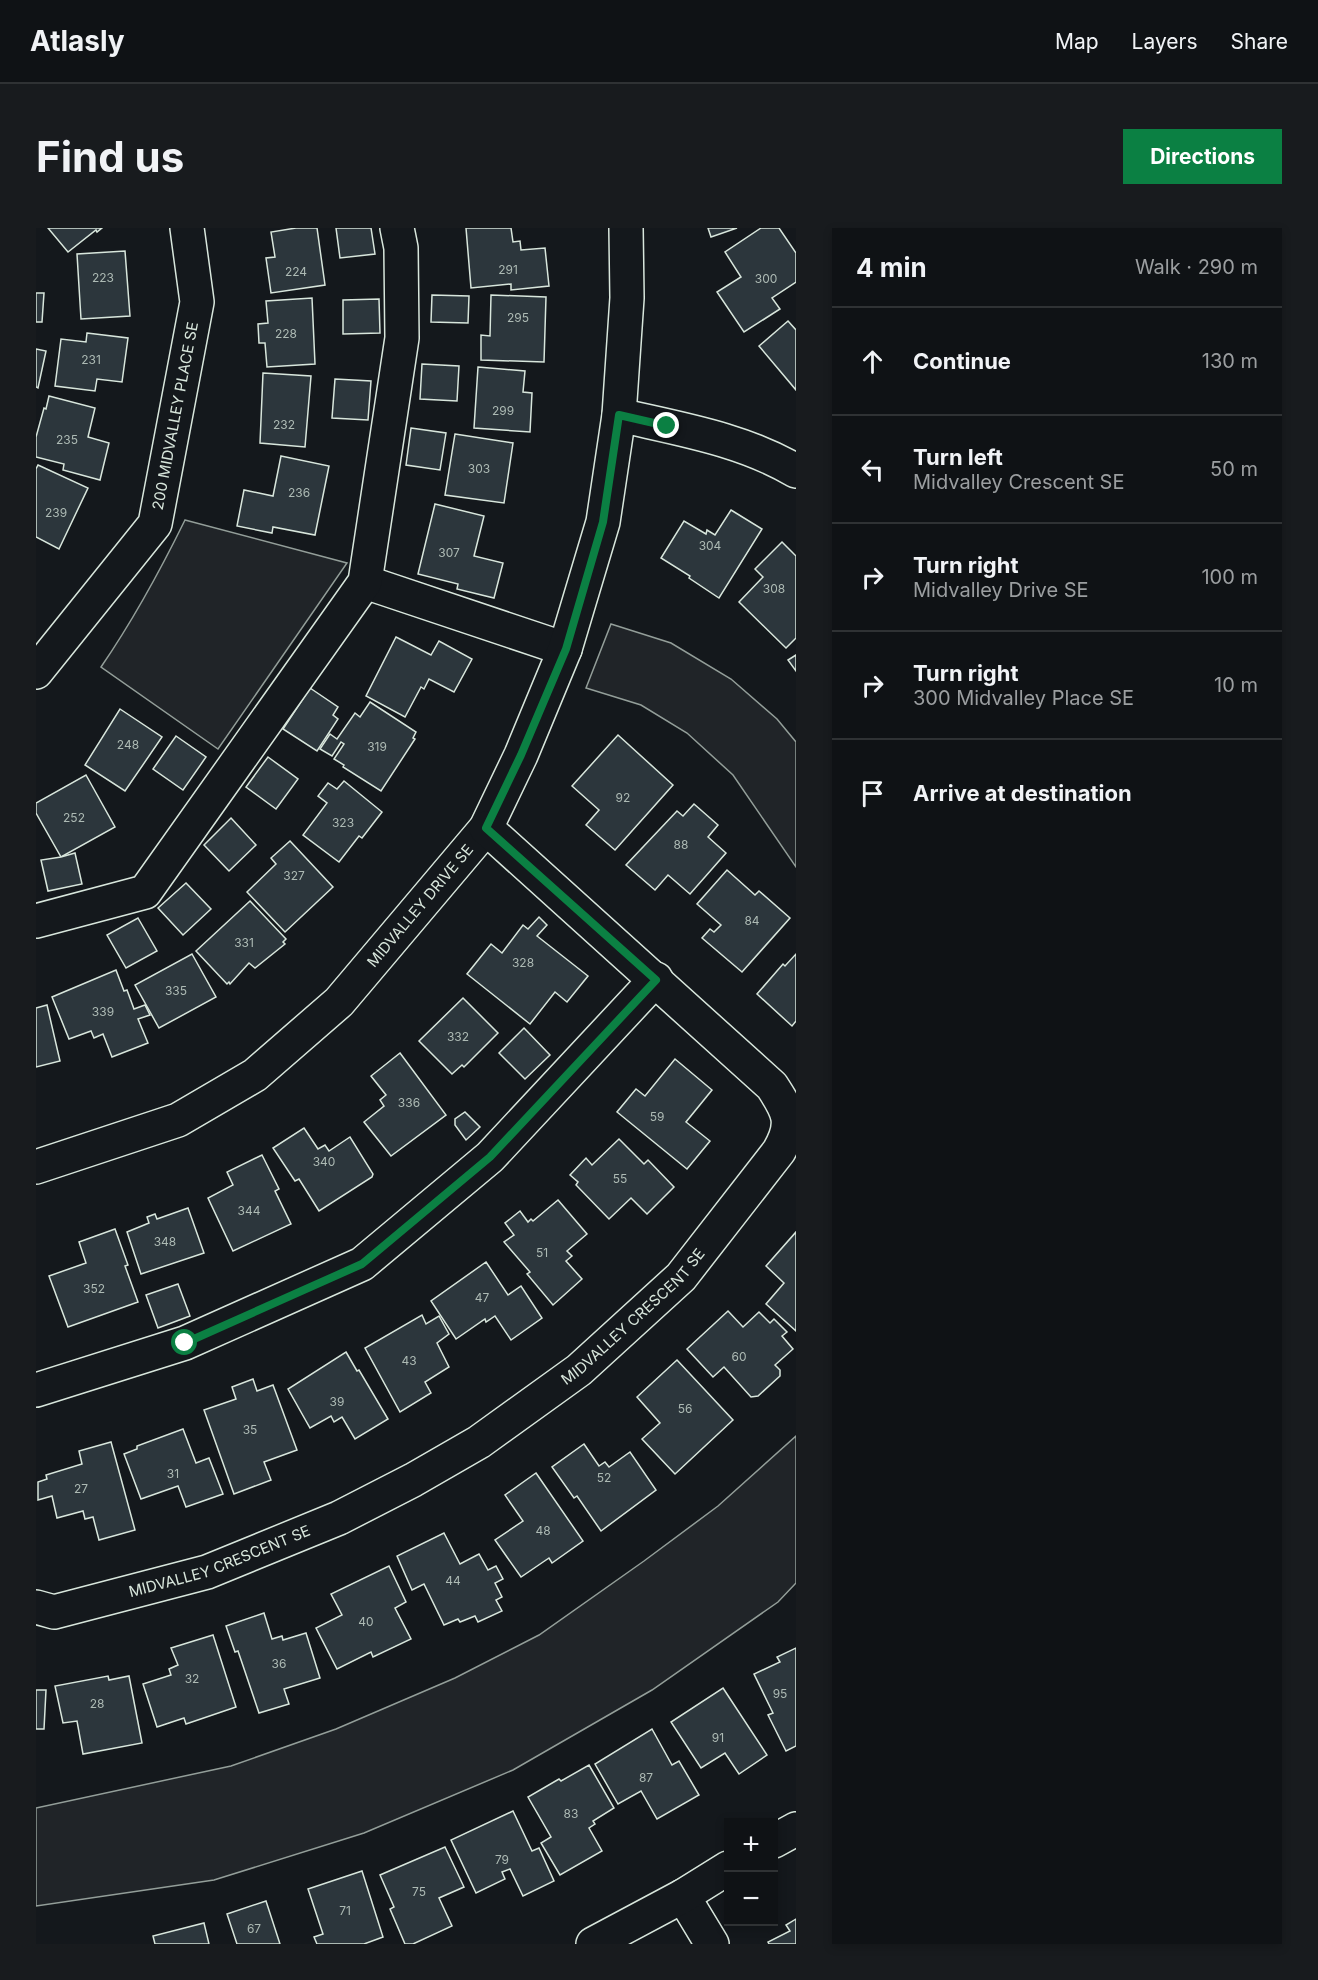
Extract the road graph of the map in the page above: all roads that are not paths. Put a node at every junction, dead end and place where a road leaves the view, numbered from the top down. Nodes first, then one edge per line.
1 (187, 228) edge
2 (397, 228) edge
3 (626, 228) edge
4 (619, 415) junction
5 (796, 471) edge
6 (365, 582) junction
7 (566, 649) junction
8 (36, 672) edge
9 (486, 828) junction
10 (36, 921) edge
11 (656, 980) junction
12 (36, 1167) edge
13 (36, 1390) edge
14 (36, 1607) edge
15 (796, 1829) edge
16 (778, 1839) edge
17 (724, 1871) edge
18 (683, 1896) junction
19 (593, 1944) edge
20 (712, 1944) edge

1 - 8 street, 200 MIDVALLEY PLACE SE
2 - 6 street
3 - 4 street, MIDVALLEY DRIVE SE
4 - 5 street
4 - 7 street, MIDVALLEY DRIVE SE
6 - 7 street
6 - 10 street
7 - 9 street, MIDVALLEY DRIVE SE
9 - 11 street, MIDVALLEY CRESCENT SE
9 - 12 street, MIDVALLEY DRIVE SE
11 - 13 street
11 - 14 street, MIDVALLEY CRESCENT SE
15 - 16 street
17 - 18 street
18 - 19 street
18 - 20 street

